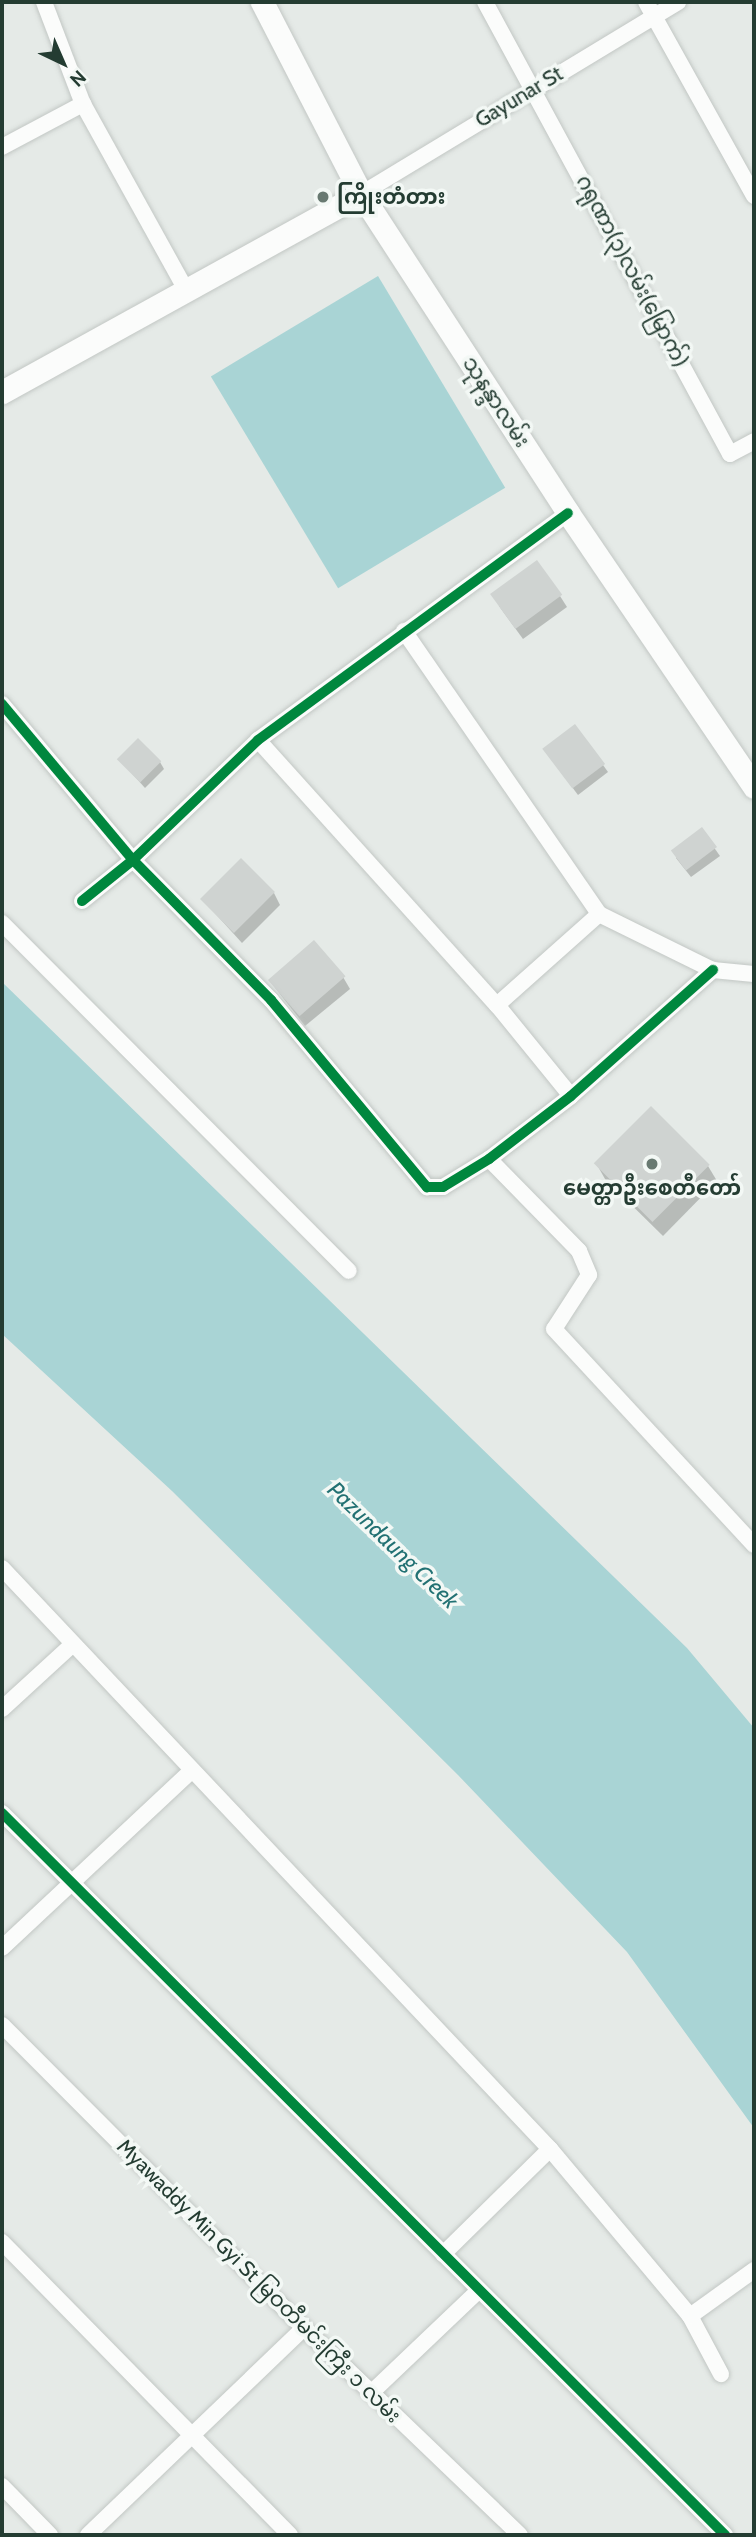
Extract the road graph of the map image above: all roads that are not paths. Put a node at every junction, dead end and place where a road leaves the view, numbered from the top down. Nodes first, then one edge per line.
1 (44, 2) edge
2 (262, 2) edge
3 (485, 2) edge
4 (678, 2) edge
5 (650, 8) edge
6 (533, 89) junction
7 (83, 103) junction
8 (2, 147) edge
9 (361, 194) junction
10 (754, 196) edge
11 (186, 290) junction
12 (2, 392) edge
13 (754, 441) edge
14 (568, 513) junction
15 (404, 631) junction
16 (2, 704) edge
17 (258, 740) junction
18 (754, 787) edge
19 (133, 860) junction
20 (82, 901) dead end
21 (599, 914) junction
22 (2, 923) edge
23 (713, 970) junction
24 (754, 974) edge
25 (497, 1004) junction
26 (571, 1096) junction
27 (489, 1159) junction
28 (349, 1271) dead end
29 (754, 1545) edge
30 (2, 1568) edge
31 (73, 1644) junction
32 (2, 1709) edge
33 (192, 1770) junction
34 (2, 1813) edge
35 (70, 1884) junction
36 (2, 1948) edge
37 (2, 2025) edge
38 (550, 2149) junction
39 (2, 2242) edge
40 (443, 2254) junction
41 (754, 2270) edge
42 (479, 2290) junction
43 (690, 2316) junction
44 (304, 2328) junction
45 (721, 2374) dead end
46 (371, 2393) junction
47 (192, 2435) junction
48 (2, 2486) edge
49 (50, 2535) edge
50 (88, 2535) edge
51 (290, 2535) edge
52 (520, 2535) edge
53 (725, 2535) edge

1 - 7 street
2 - 9 main road, သုနန္ဒာလမ်း
3 - 6 street, ဂရုဏာ(၃)လမ်း(မြောက်)
4 - 5 street, Gayunar St
5 - 6 street, Gayunar St
5 - 10 street
6 - 9 street, Gayunar St
6 - 13 street, ဂရုဏာ(၃)လမ်း(မြောက်)
7 - 8 street
7 - 11 street
9 - 11 main road
9 - 14 main road, သုနန္ဒာလမ်း
11 - 12 main road
14 - 15 street
14 - 18 main road, သုနန္ဒာလမ်း
15 - 17 street
15 - 21 street
16 - 19 street
17 - 19 street
17 - 25 street
19 - 20 street
19 - 27 street
21 - 23 street
21 - 25 street
22 - 28 street
23 - 24 street
23 - 26 street
25 - 26 street
26 - 27 street
27 - 29 street
30 - 31 street
31 - 32 street
31 - 33 street
33 - 35 street
33 - 38 street
34 - 35 street
35 - 36 street
35 - 40 street
37 - 44 street, Myawaddy Min Gyi St မြဝတီမင်းကြီး ၁ လမ်း
38 - 40 street
38 - 43 street
39 - 47 street
40 - 42 street
41 - 43 street
42 - 46 street
42 - 53 street
43 - 45 street
44 - 46 street, Myawaddy Min Gyi St မြဝတီမင်းကြီး ၁ လမ်း
44 - 47 street
46 - 52 street, Myawaddy Min Gyi St မြဝတီမင်းကြီး ၁ လမ်း
47 - 50 street
47 - 51 street
48 - 49 street

